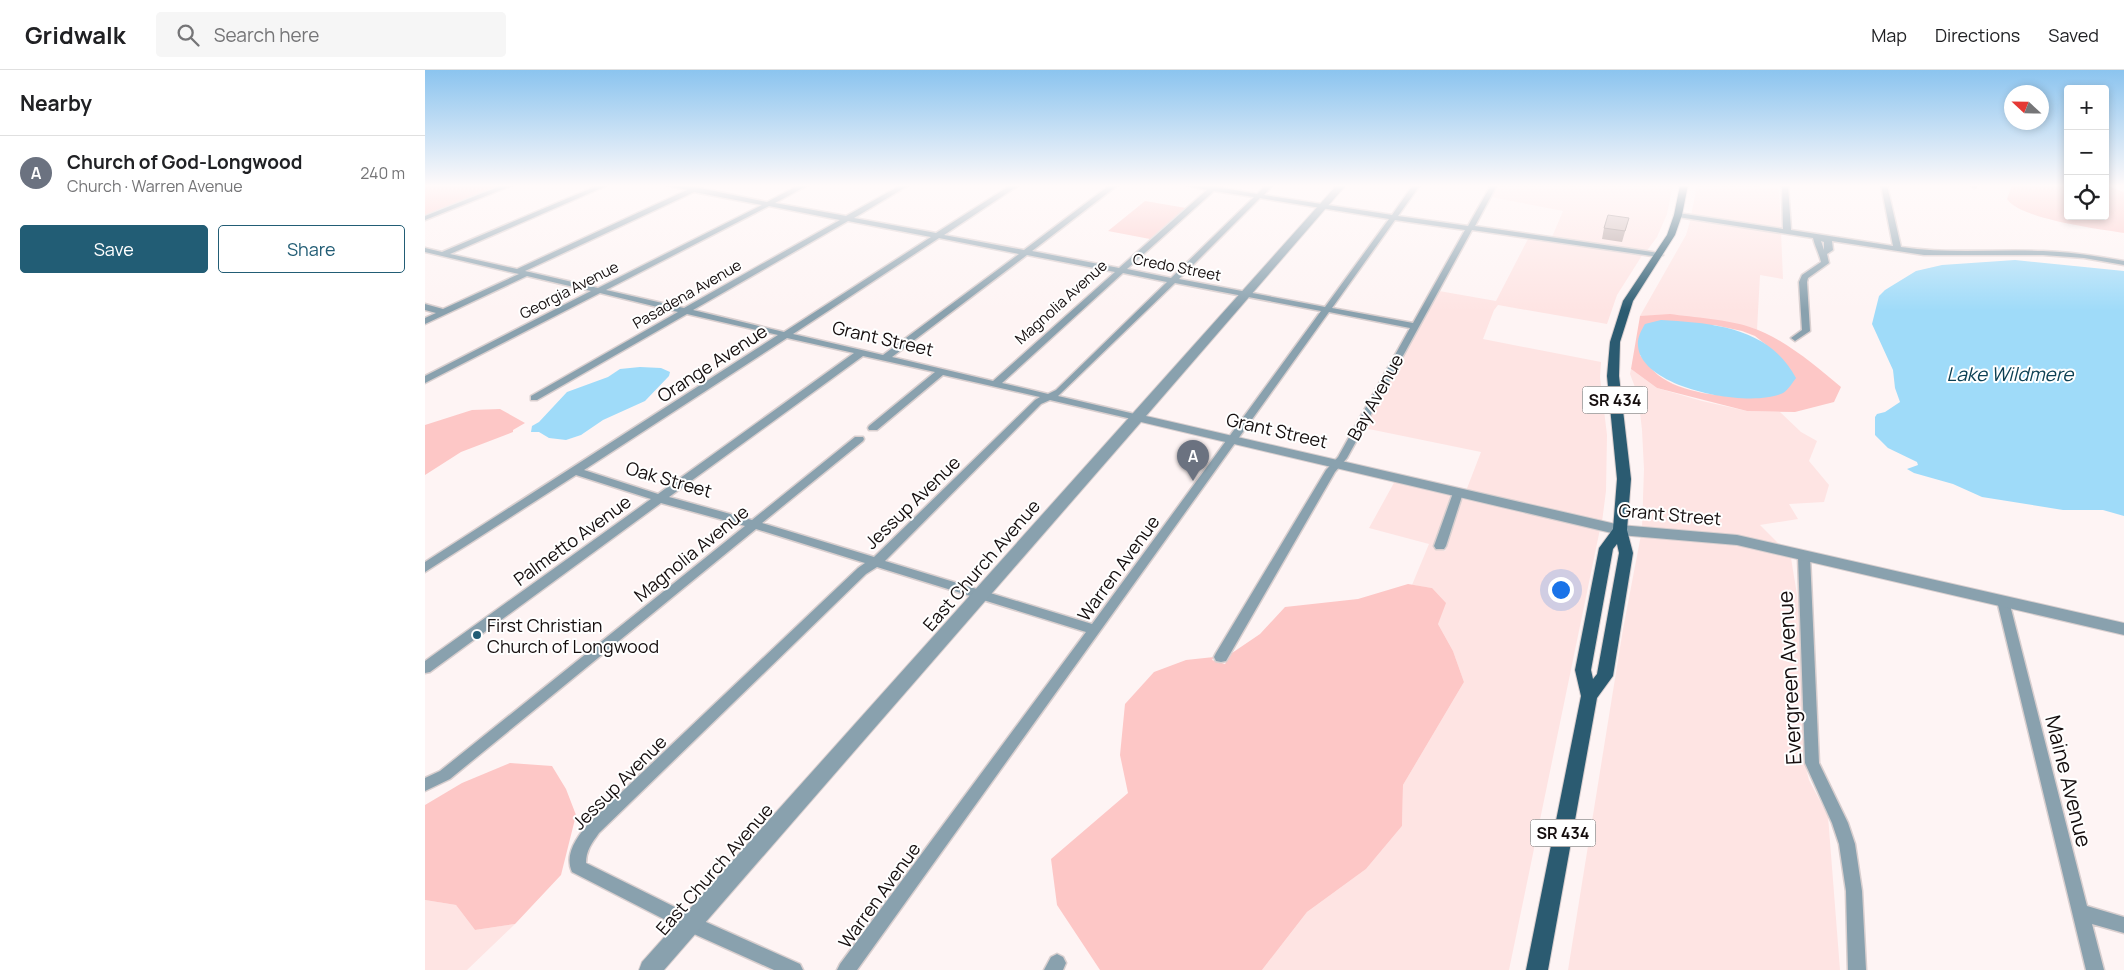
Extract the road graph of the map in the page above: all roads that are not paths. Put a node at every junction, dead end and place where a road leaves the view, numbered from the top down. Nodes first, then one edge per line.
1 (506, 227) edge
2 (617, 227) edge
3 (723, 227) edge
4 (833, 227) edge
5 (890, 227) edge
6 (952, 227) edge
7 (1059, 227) edge
8 (1169, 227) edge
9 (1227, 227) edge
10 (1305, 227) edge
11 (1387, 227) edge
12 (1470, 227) joint
13 (1674, 227) edge
14 (1765, 227) edge
15 (1787, 227) edge
16 (1892, 227) edge
17 (1787, 230) junction
18 (938, 236) junction
19 (1822, 237) junction
20 (1897, 248) junction
21 (427, 252) edge
22 (1026, 252) junction
23 (443, 254) junction
24 (1659, 255) junction
25 (2124, 263) edge
26 (1120, 270) junction
27 (522, 273) junction
28 (1173, 280) junction
29 (598, 291) junction
30 (1245, 294) junction
31 (425, 307) edge
32 (1328, 309) junction
33 (685, 311) junction
34 (444, 312) junction
35 (425, 321) edge
36 (1414, 326) junction
37 (785, 335) junction
38 (1795, 338) dead end
39 (862, 352) junction
40 (885, 358) junction
41 (942, 371) junction
42 (425, 380) edge
43 (995, 384) junction
44 (1049, 396) junction
45 (534, 398) dead end
46 (1136, 416) junction
47 (873, 428) dead end
48 (859, 439) dead end
49 (1233, 439) junction
50 (1336, 463) junction
51 (575, 471) junction
52 (1458, 493) junction
53 (659, 498) junction
54 (754, 525) junction
55 (1620, 530) junction
56 (1440, 546) dead end
57 (1804, 556) junction
58 (874, 563) junction
59 (425, 568) edge
60 (979, 595) junction
61 (2003, 601) junction
62 (2124, 629) edge
63 (1095, 630) junction
64 (1221, 657) dead end
65 (425, 668) edge
66 (1589, 696) junction
67 (425, 785) edge
68 (2080, 912) junction
69 (691, 924) junction
70 (2124, 925) edge
71 (650, 970) edge
72 (794, 970) edge
73 (846, 970) edge
74 (1537, 970) edge
75 (1857, 970) edge
76 (2095, 970) edge

1 - 23 street
2 - 27 street
3 - 29 street, Georgia Avenue
4 - 33 street, Pasadena Avenue
5 - 18 street, Credo Street
6 - 18 street, Orange Avenue
7 - 22 street
8 - 26 street, Magnolia Avenue
9 - 28 street, Jessup Avenue
10 - 30 street, East Church Avenue
11 - 32 street, Warren Avenue
12 - 24 street
12 - 36 street, Bay Avenue
13 - 24 main road, SR 434
14 - 17 street
15 - 17 street
16 - 20 street
17 - 19 street
18 - 22 street, Credo Street
18 - 37 street, Orange Avenue
19 - 20 street
19 - 38 street
20 - 25 street
21 - 23 street, Grant Street
22 - 26 street, Credo Street
22 - 40 street
23 - 27 street, Grant Street
24 - 55 main road, SR 434
26 - 28 street, Credo Street
26 - 43 street, Magnolia Avenue
27 - 29 street, Grant Street
27 - 34 street
28 - 30 street, Credo Street
28 - 44 street, Jessup Avenue
29 - 33 street, Grant Street
29 - 42 street, Georgia Avenue
30 - 32 street, Credo Street
30 - 46 street, East Church Avenue
31 - 34 street
32 - 36 street, Credo Street
32 - 49 street, Warren Avenue
33 - 37 street, Grant Street
33 - 45 street, Pasadena Avenue
34 - 35 street
36 - 50 street, Bay Avenue
37 - 39 street, Grant Street
37 - 51 street, Orange Avenue
39 - 40 street, Grant Street
39 - 53 street, Palmetto Avenue
40 - 41 street, Grant Street
41 - 43 street, Grant Street
41 - 47 street
43 - 44 street, Grant Street
44 - 46 street, Grant Street
44 - 58 street, Jessup Avenue
46 - 49 street, Grant Street
46 - 60 street, East Church Avenue
48 - 54 street, Magnolia Avenue
49 - 50 street, Grant Street
49 - 63 street, Warren Avenue
50 - 52 street, Grant Street
50 - 64 street, Bay Avenue
51 - 53 street, Oak Street
51 - 59 street, Orange Avenue
52 - 55 street, Grant Street
52 - 56 street
53 - 54 street, Oak Street
53 - 65 street, Palmetto Avenue
54 - 58 street, Oak Street
54 - 67 street, Magnolia Avenue
55 - 57 street, Grant Street
55 - 66 main road, SR 434
55 - 66 main road, SR 434
57 - 61 street, Grant Street
57 - 75 street, Evergreen Avenue
58 - 60 street, Oak Street
58 - 69 street, Jessup Avenue
60 - 63 street, Oak Street
60 - 69 street, East Church Avenue
61 - 62 street, Grant Street
61 - 68 street, Maine Avenue
63 - 73 street, Warren Avenue
66 - 74 main road, SR 434
68 - 70 street
68 - 76 street, Maine Avenue
69 - 71 street, East Church Avenue
69 - 72 street

